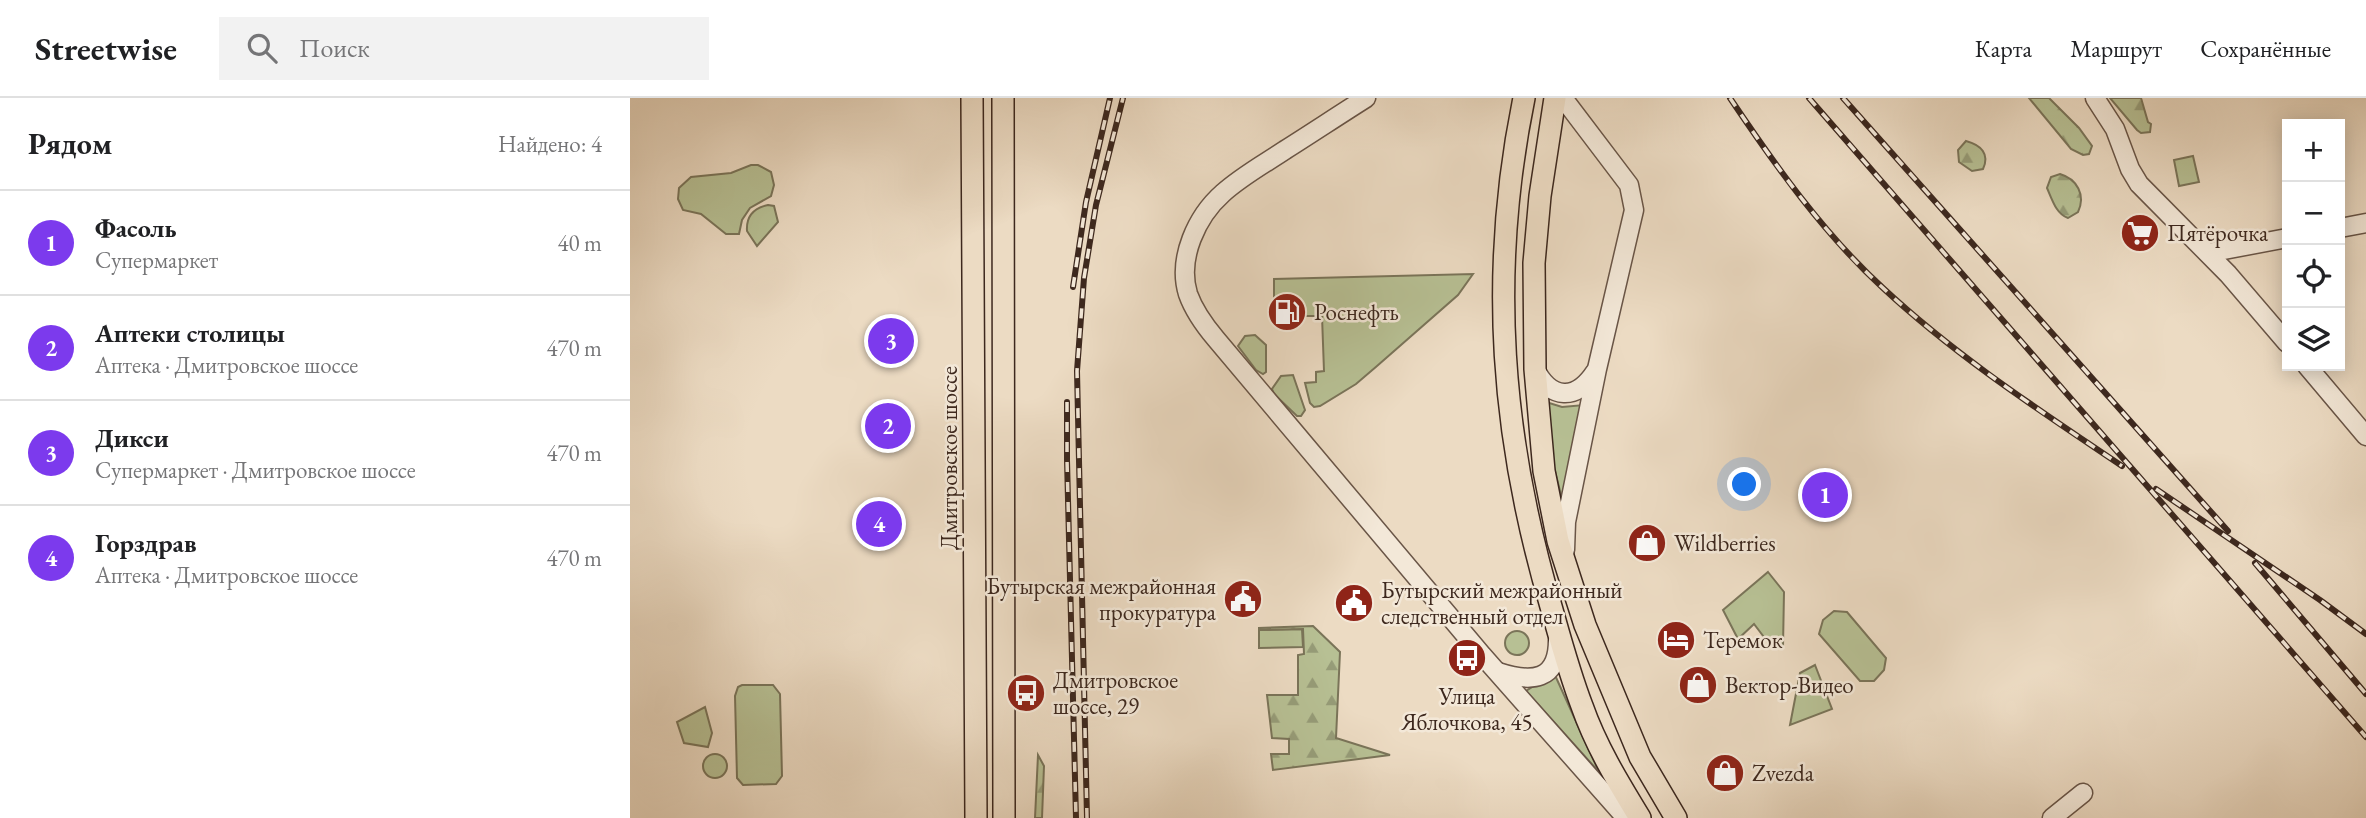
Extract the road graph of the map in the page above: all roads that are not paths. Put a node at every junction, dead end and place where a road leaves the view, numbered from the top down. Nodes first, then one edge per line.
1 (960, 98) edge
2 (972, 98) edge
3 (1003, 98) edge
4 (1366, 98) edge
5 (1524, 98) edge
6 (2095, 98) edge
7 (1557, 101) edge
8 (972, 125) junction
9 (2366, 223) edge
10 (2345, 227) edge
11 (2282, 239) edge
12 (2208, 254) junction
13 (2282, 337) edge
14 (1535, 369) junction
15 (1597, 369) junction
16 (2311, 371) edge
17 (2366, 436) edge
18 (1569, 578) junction
19 (1558, 633) junction
20 (1497, 672) junction
21 (2083, 793) dead end
22 (976, 818) edge
23 (1004, 818) edge
24 (1626, 818) edge
25 (1640, 818) edge
26 (1676, 818) edge
27 (2052, 818) edge

1 - 8 street
2 - 8 main road, Дмитровское шоссе
3 - 23 main road
4 - 20 street
5 - 19 main road
6 - 12 street
7 - 14 main road
7 - 15 street
8 - 22 main road, Дмитровское шоссе
9 - 10 street
11 - 12 street
12 - 13 street
14 - 15 street
14 - 18 main road
15 - 18 street
16 - 17 street
18 - 26 main road
19 - 20 street
19 - 25 main road
20 - 24 street
21 - 27 street

